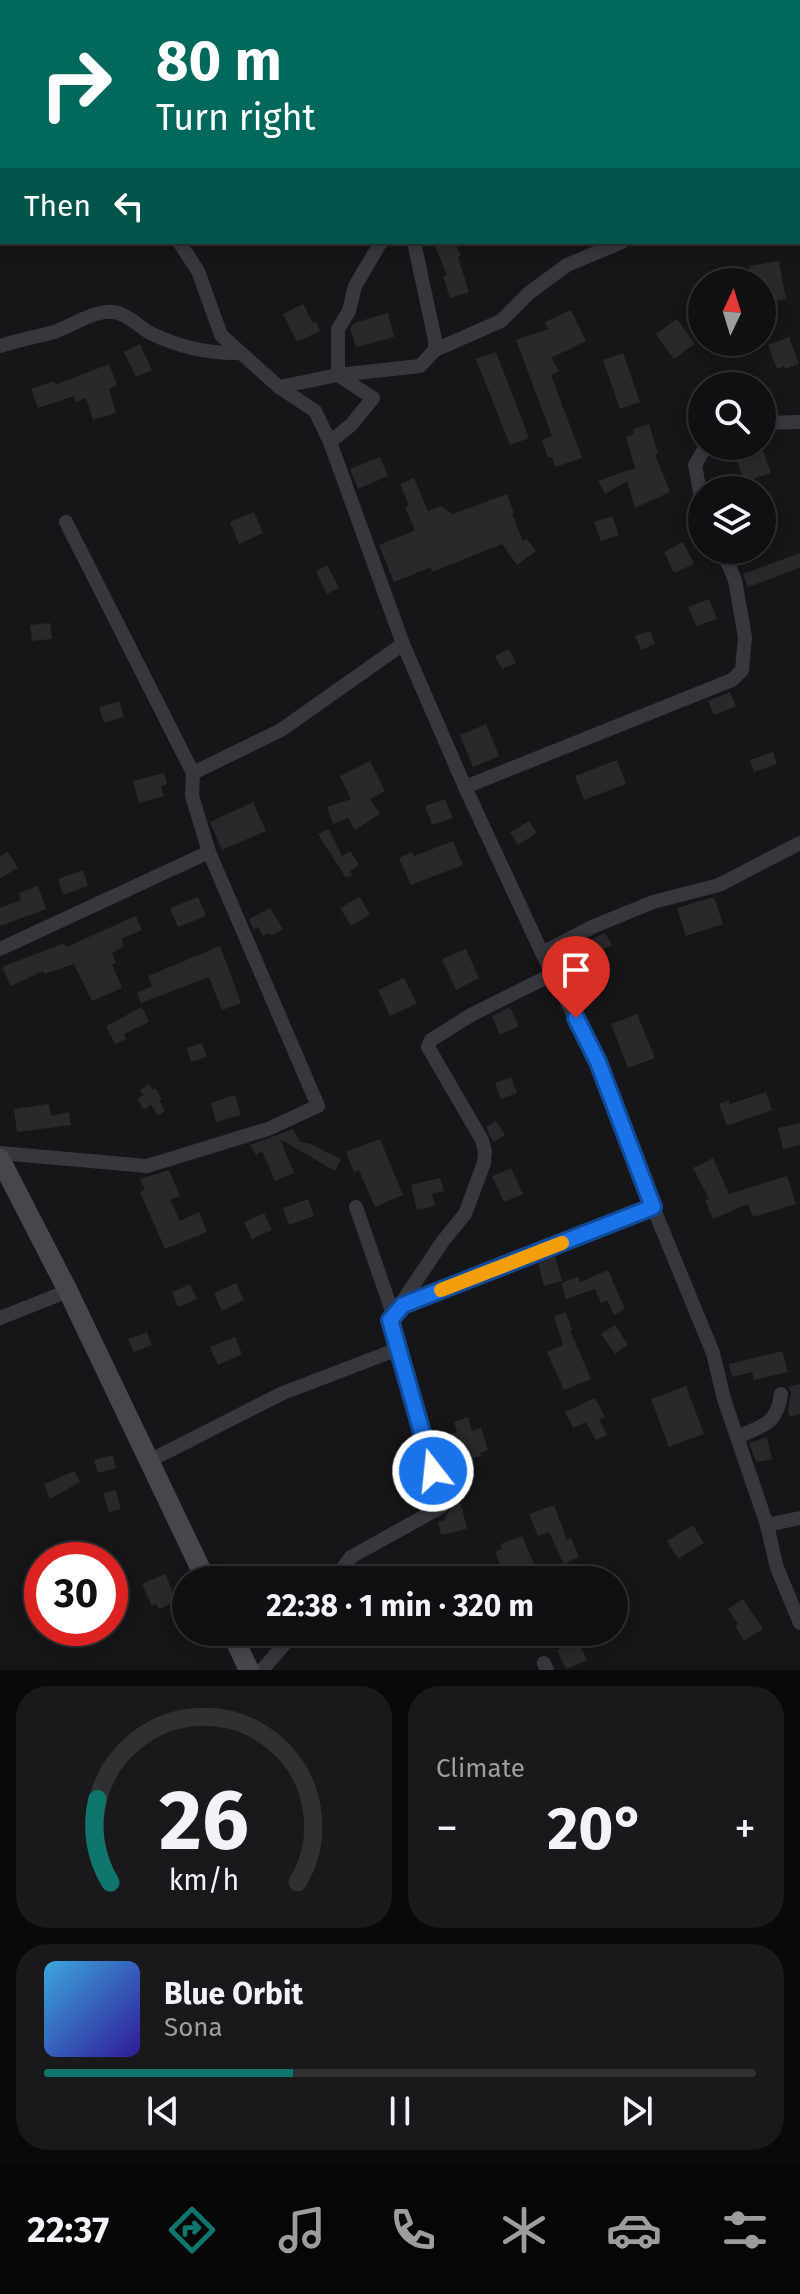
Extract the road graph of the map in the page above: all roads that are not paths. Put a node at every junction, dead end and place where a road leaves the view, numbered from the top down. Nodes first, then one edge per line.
1 (180, 244) edge
2 (380, 244) edge
3 (414, 244) edge
4 (617, 244) edge
5 (0, 346) edge
6 (435, 350) junction
7 (240, 353) junction
8 (338, 375) junction
9 (279, 387) junction
10 (800, 422) edge
11 (776, 423) edge
12 (330, 442) junction
13 (66, 522) dead end
14 (728, 564) edge
15 (403, 644) junction
16 (193, 773) junction
17 (465, 787) junction
18 (800, 843) edge
19 (209, 852) junction
20 (0, 949) edge
21 (542, 953) junction
22 (553, 974) junction
23 (0, 1153) edge
24 (0, 1159) edge
25 (356, 1207) dead end
26 (653, 1207) junction
27 (68, 1291) junction
28 (398, 1310) junction
29 (0, 1318) edge
30 (398, 1349) junction
31 (781, 1394) dead end
32 (737, 1437) junction
33 (149, 1461) junction
34 (800, 1518) edge
35 (767, 1525) junction
36 (199, 1566) edge
37 (344, 1566) edge
38 (800, 1623) edge
39 (238, 1646) edge
40 (283, 1646) edge
41 (249, 1670) edge
42 (262, 1670) edge

1 - 7 street
2 - 8 street
3 - 6 street
4 - 6 street
5 - 7 street
6 - 8 street
7 - 9 street
8 - 9 street
8 - 12 street
9 - 12 street
10 - 11 street
12 - 15 street
13 - 16 street
14 - 17 street
15 - 16 street
15 - 17 street
16 - 19 street
17 - 21 street
18 - 21 street
19 - 20 street
19 - 23 street
21 - 22 street
22 - 26 street
22 - 28 street
24 - 27 main road
25 - 28 street
26 - 28 street
26 - 32 street
27 - 29 street
27 - 33 main road
28 - 30 street
30 - 33 street
30 - 37 street
31 - 32 street
32 - 35 street
33 - 36 main road
34 - 35 street
35 - 38 street
39 - 41 main road
40 - 42 street

